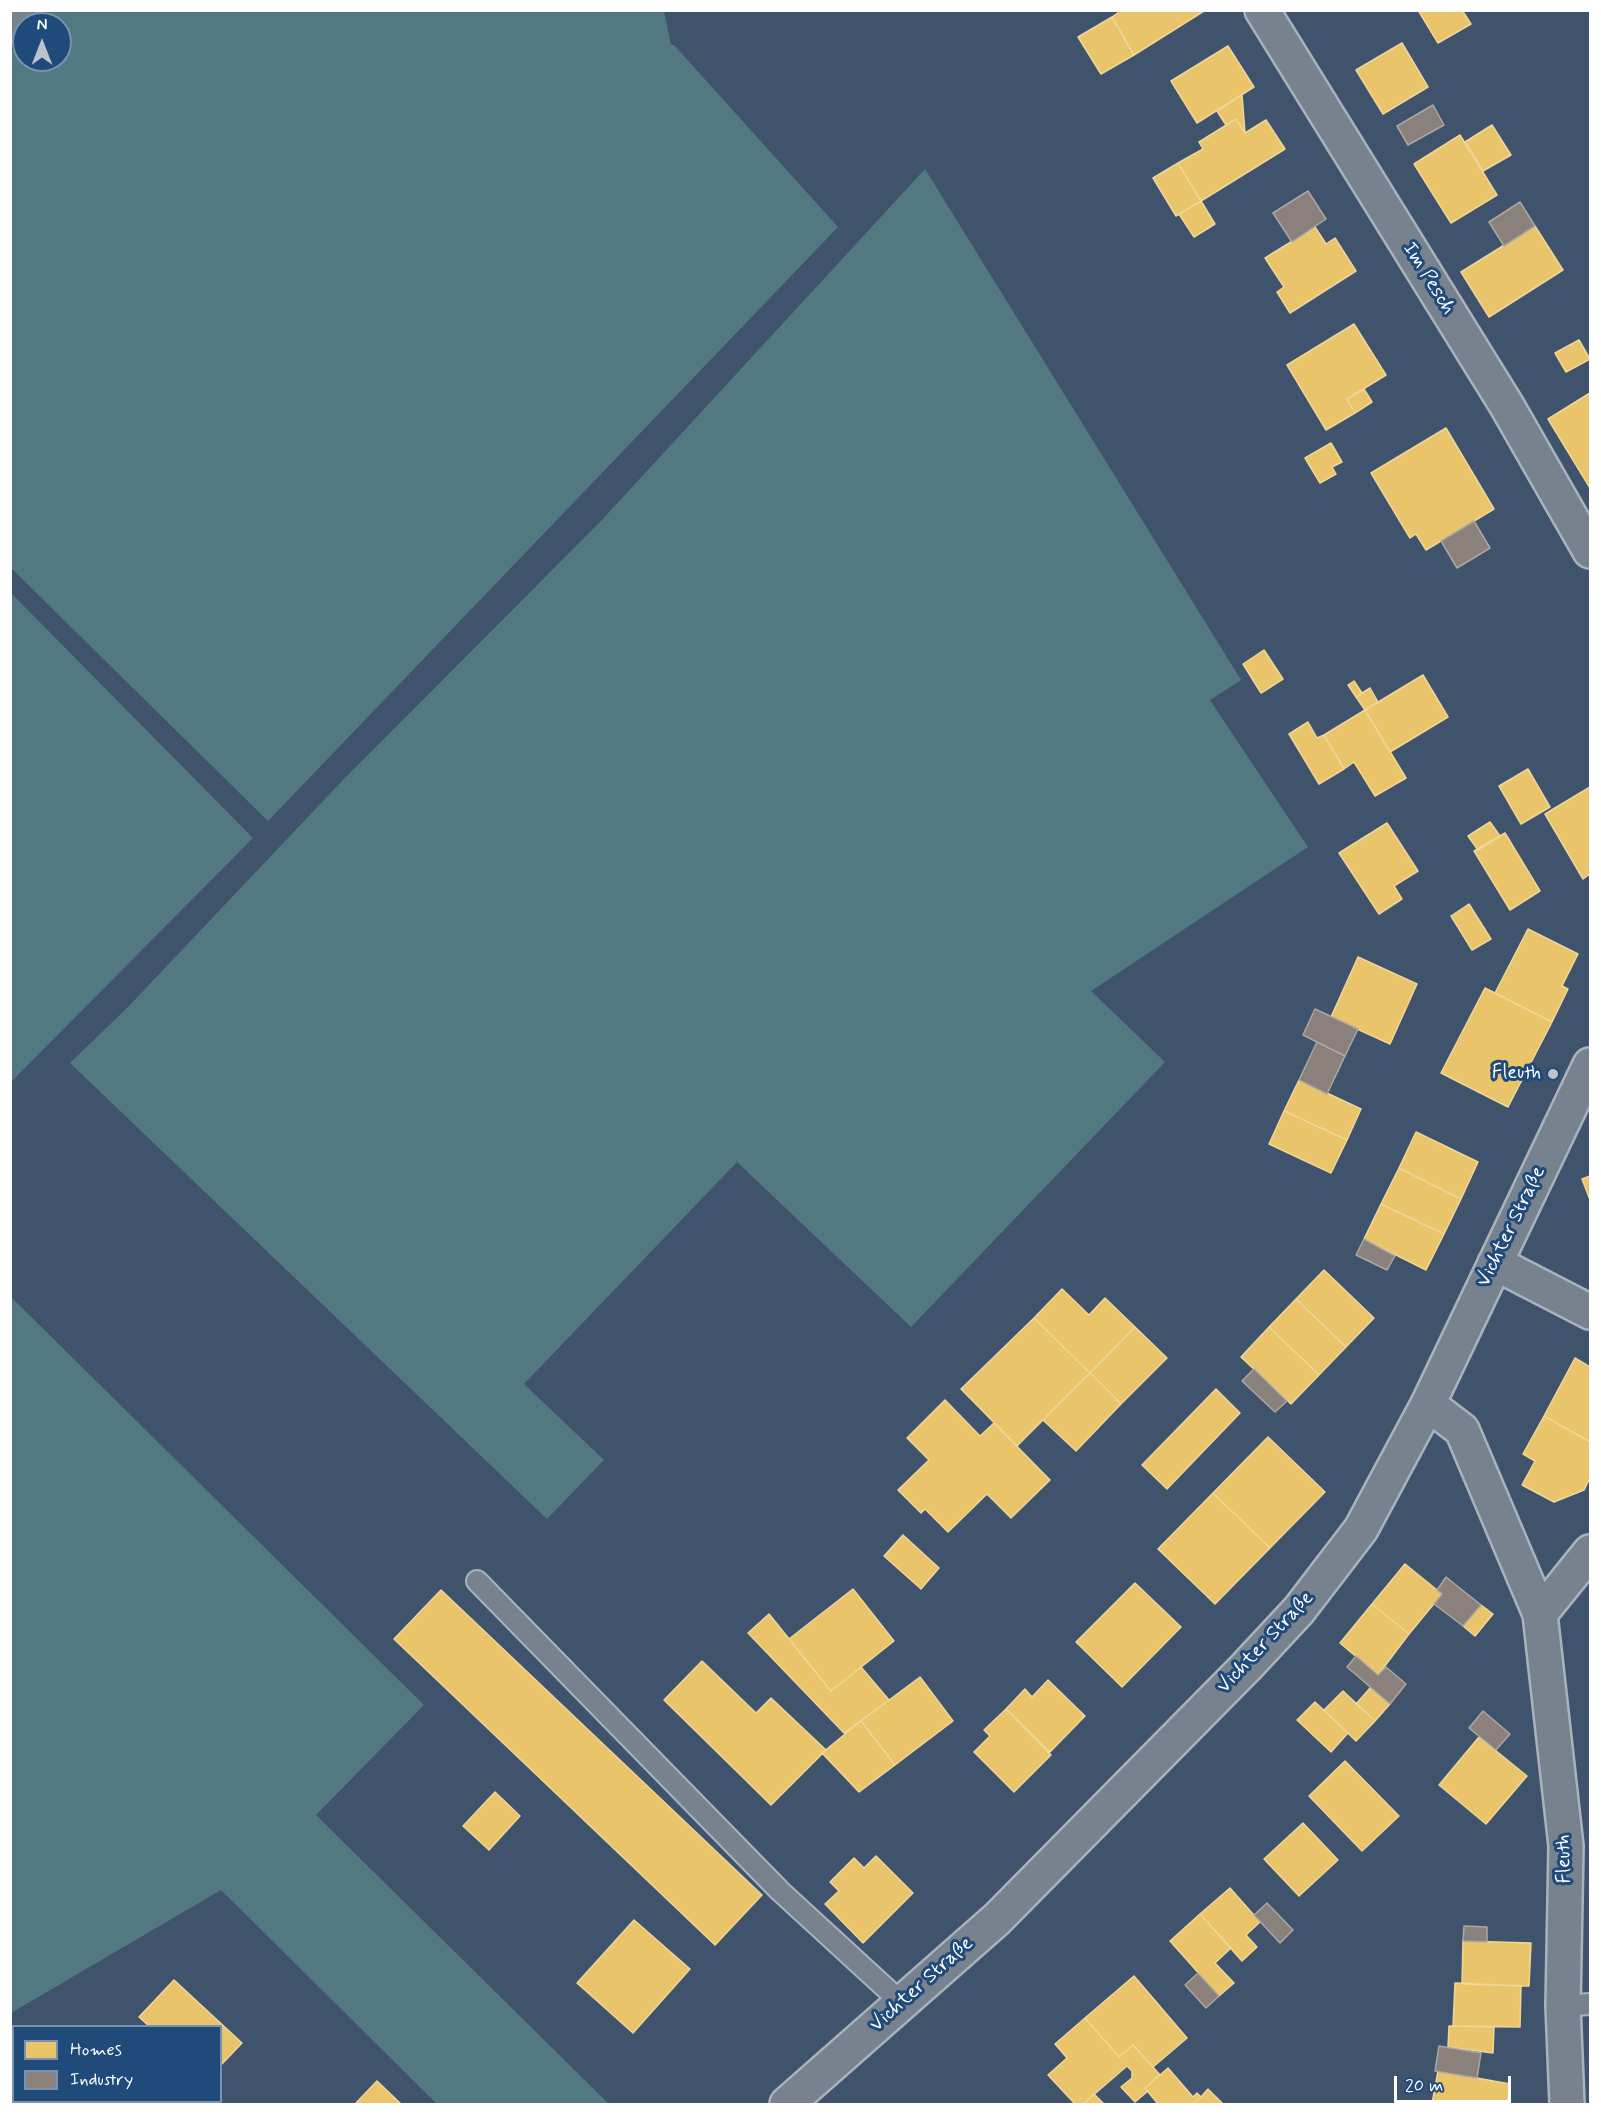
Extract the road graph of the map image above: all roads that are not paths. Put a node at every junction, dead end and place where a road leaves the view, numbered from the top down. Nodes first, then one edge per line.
1 (24, 10) edge
2 (1262, 10) edge
3 (10, 24) edge
4 (1590, 551) edge
5 (1590, 1065) edge
6 (1495, 1263) junction
7 (1590, 1312) edge
8 (1428, 1404) junction
9 (1590, 1552) edge
10 (477, 1581) dead end
11 (1540, 1614) junction
12 (902, 2003) junction
13 (1577, 2005) edge
14 (787, 2104) edge
15 (1567, 2104) edge

1 - 3 street
2 - 4 street, Im Pesch
5 - 6 street, Vichter Straße
6 - 7 street
6 - 8 street, Vichter Straße
8 - 11 street, Fleuth
8 - 12 street, Vichter Straße
9 - 11 street
10 - 12 lane
11 - 13 street, Fleuth
12 - 14 street, Vichter Straße
13 - 15 street, Fleuth

